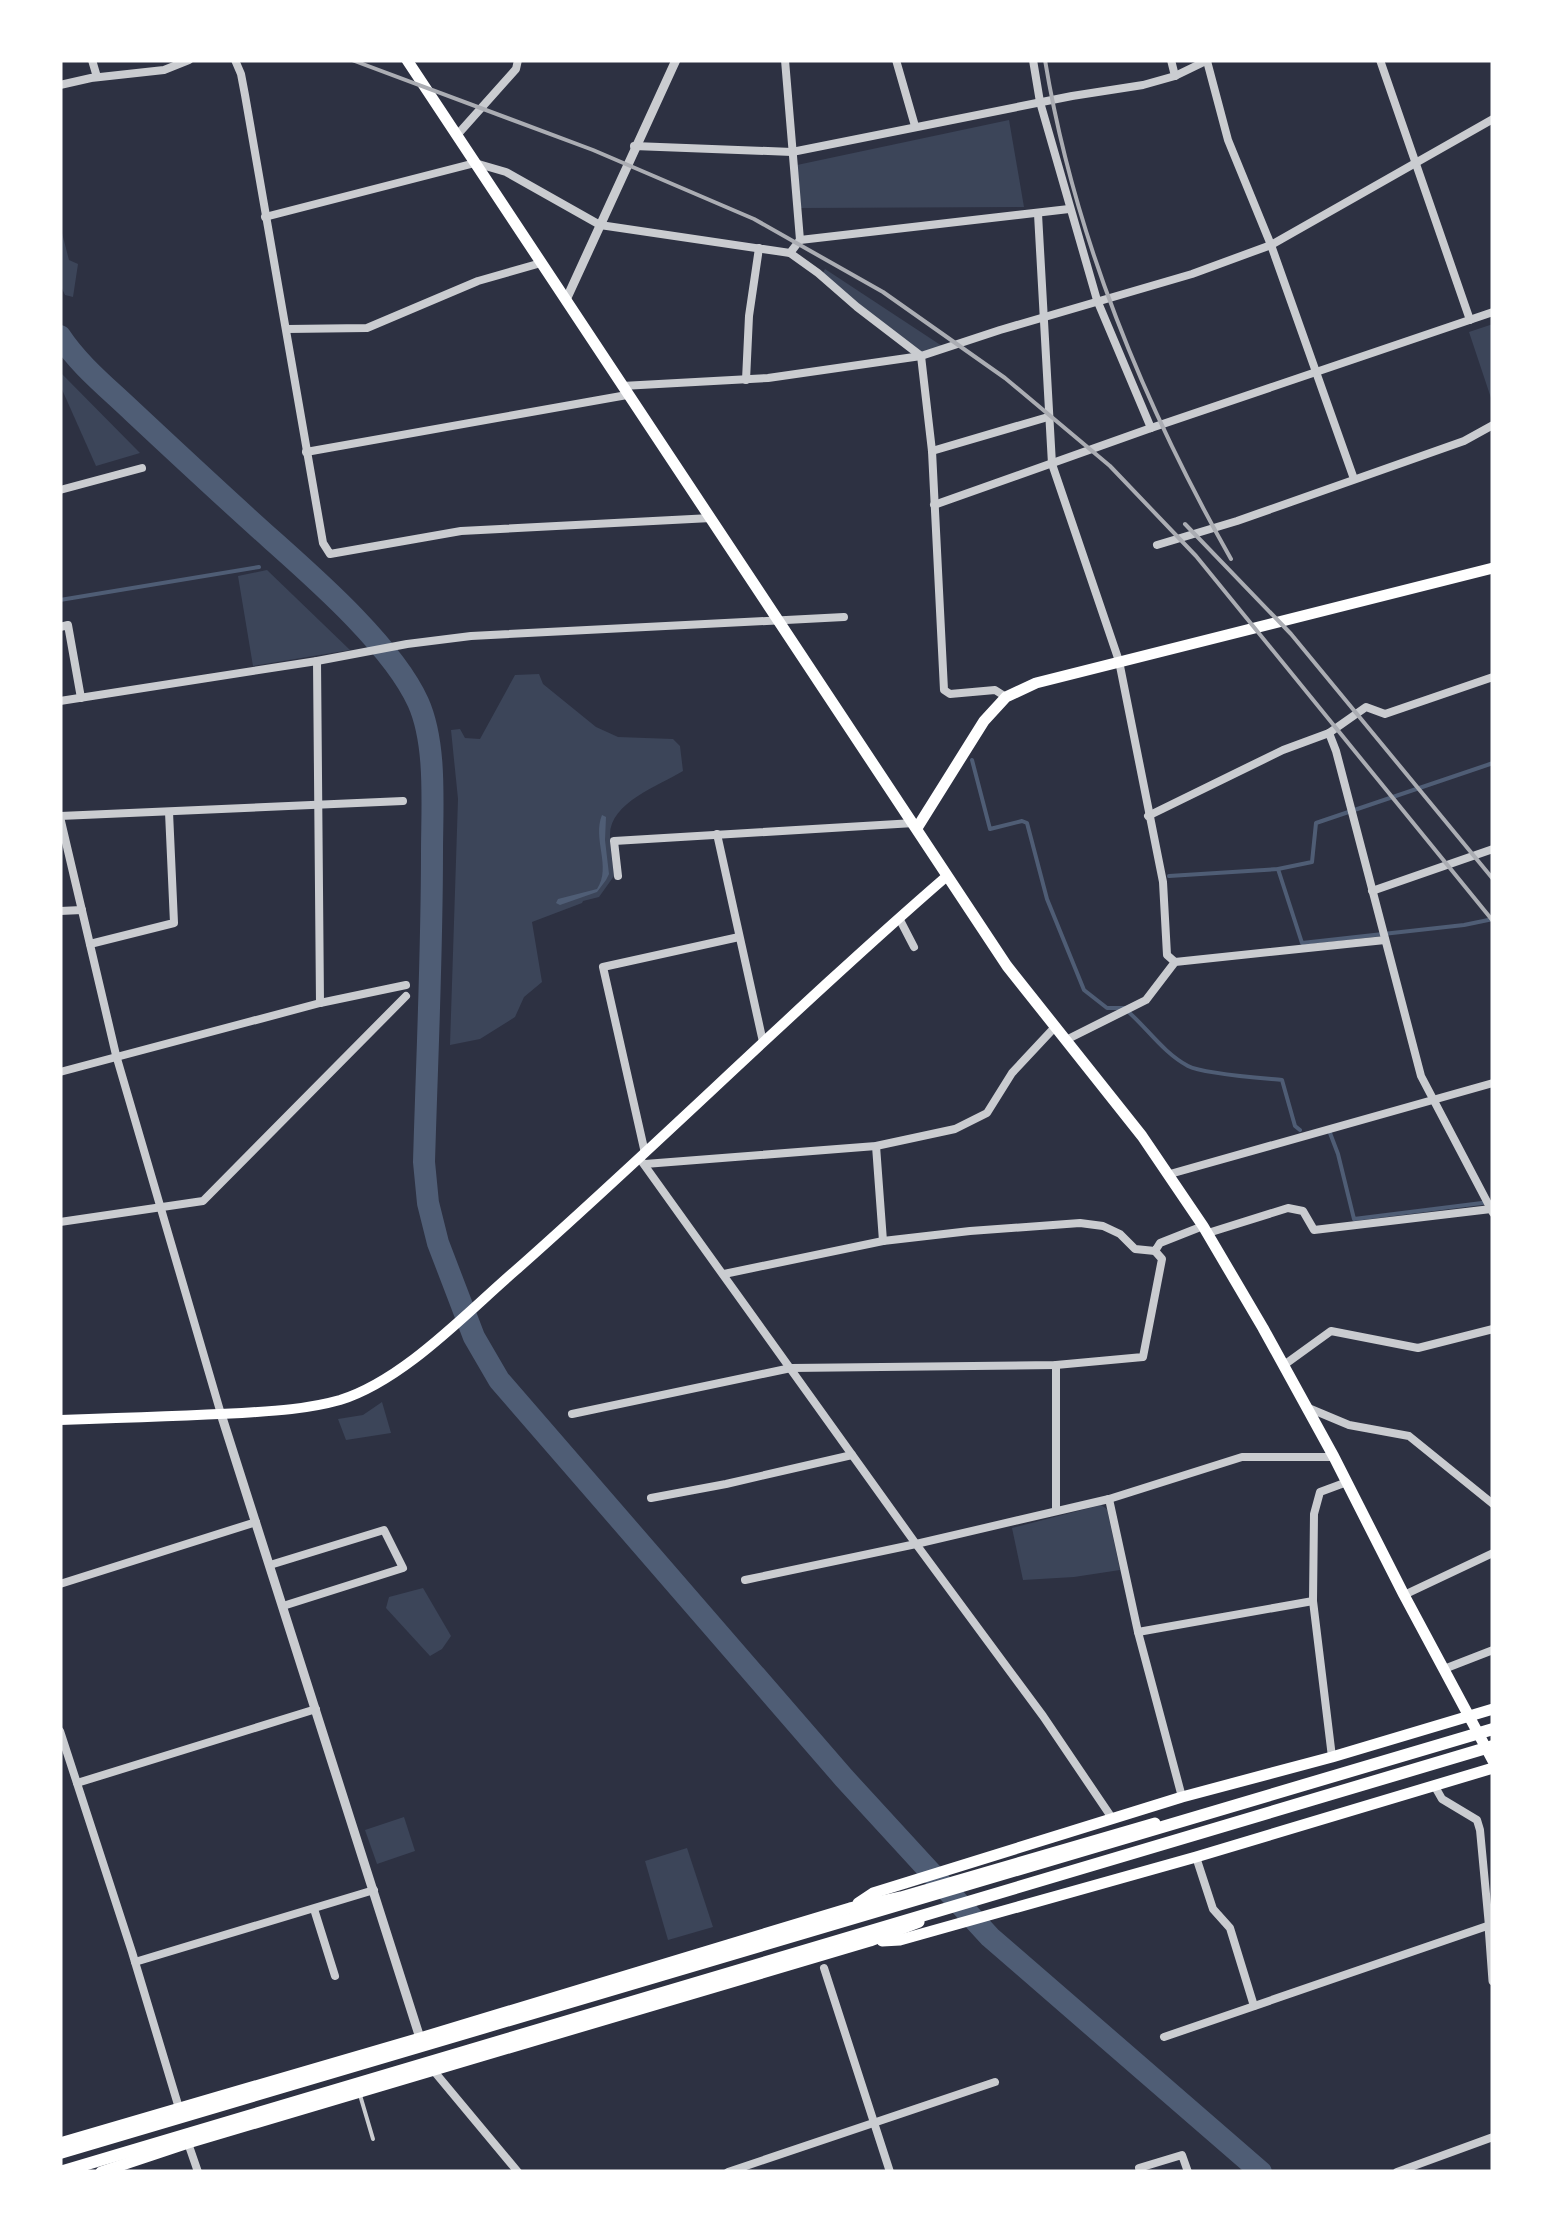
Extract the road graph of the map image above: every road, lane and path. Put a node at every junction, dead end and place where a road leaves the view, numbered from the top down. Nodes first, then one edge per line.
1 (92, 60) edge
2 (189, 60) edge
3 (234, 60) edge
4 (407, 60) edge
5 (518, 60) edge
6 (676, 60) edge
7 (785, 60) edge
8 (896, 60) edge
9 (1033, 60) edge
10 (1171, 60) edge
11 (1208, 60) edge
12 (1380, 60) edge
13 (1175, 76) junction
14 (98, 77) junction
15 (60, 85) edge
16 (1040, 102) junction
17 (1493, 118) edge
18 (915, 126) junction
19 (458, 134) junction
20 (634, 146) junction
21 (792, 152) junction
22 (475, 163) junction
23 (1416, 163) junction
24 (1070, 209) junction
25 (1038, 214) junction
26 (265, 217) junction
27 (600, 225) junction
28 (800, 240) junction
29 (1271, 245) junction
30 (759, 248) junction
31 (790, 253) junction
32 (541, 263) junction
33 (566, 300) junction
34 (1097, 300) junction
35 (1493, 312) edge
36 (1044, 316) junction
37 (1470, 320) junction
38 (286, 328) junction
39 (921, 356) junction
40 (1315, 373) junction
41 (746, 380) junction
42 (624, 391) junction
43 (1048, 417) junction
44 (1493, 425) edge
45 (1151, 428) junction
46 (932, 450) junction
47 (306, 452) junction
48 (1052, 464) junction
49 (142, 468) dead end
50 (1354, 479) junction
51 (60, 490) edge
52 (934, 506) junction
53 (711, 518) junction
54 (1157, 545) dead end
55 (1493, 568) edge
56 (844, 616) dead end
57 (778, 620) junction
58 (60, 627) edge
59 (316, 661) junction
60 (1119, 662) junction
61 (1493, 677) edge
62 (1006, 697) junction
63 (81, 698) junction
64 (60, 701) edge
65 (1329, 733) junction
66 (403, 801) dead end
67 (318, 806) junction
68 (169, 812) junction
69 (60, 816) edge
70 (1148, 816) junction
71 (916, 826) junction
72 (717, 834) junction
73 (1493, 849) edge
74 (618, 876) dead end
75 (948, 876) junction
76 (1372, 891) junction
77 (82, 910) junction
78 (60, 912) edge
79 (899, 918) junction
80 (740, 937) junction
81 (1385, 940) junction
82 (90, 944) junction
83 (914, 947) dead end
84 (1175, 962) junction
85 (320, 1003) junction
86 (1054, 1028) junction
87 (1066, 1040) junction
88 (762, 1042) junction
89 (116, 1056) junction
90 (60, 1072) edge
91 (1493, 1082) edge
92 (1434, 1099) junction
93 (876, 1146) junction
94 (644, 1159) junction
95 (1170, 1174) junction
96 (161, 1207) junction
97 (1492, 1211) edge
98 (60, 1222) edge
99 (1206, 1229) junction
100 (882, 1241) junction
101 (1155, 1251) junction
102 (724, 1274) junction
103 (1493, 1329) edge
104 (1056, 1365) junction
105 (1284, 1365) junction
106 (791, 1368) junction
107 (1306, 1407) junction
108 (221, 1414) junction
109 (572, 1414) dead end
110 (60, 1420) edge
111 (852, 1456) junction
112 (1334, 1457) junction
113 (1347, 1482) junction
114 (650, 1498) dead end
115 (1109, 1499) junction
116 (1493, 1504) edge
117 (1056, 1510) junction
118 (256, 1522) junction
119 (916, 1544) junction
120 (1493, 1553) edge
121 (270, 1565) junction
122 (745, 1580) dead end
123 (60, 1584) edge
124 (1404, 1594) junction
125 (1314, 1601) junction
126 (284, 1606) junction
127 (1138, 1632) junction
128 (1493, 1650) edge
129 (1444, 1670) junction
130 (316, 1709) junction
131 (1493, 1709) edge
132 (1469, 1716) junction
133 (1493, 1729) edge
134 (60, 1731) edge
135 (1430, 1742) dead end
136 (1493, 1746) edge
137 (1332, 1757) junction
138 (1493, 1765) edge
139 (1441, 1767) dead end
140 (76, 1782) junction
141 (1434, 1785) junction
142 (1182, 1797) junction
143 (1112, 1818) junction
144 (1196, 1857) junction
145 (374, 1890) junction
146 (314, 1908) junction
147 (850, 1908) junction
148 (940, 1922) junction
149 (1491, 1925) edge
150 (135, 1962) junction
151 (824, 1968) dead end
152 (335, 1976) dead end
153 (1493, 1980) edge
154 (1254, 2006) junction
155 (1164, 2037) dead end
156 (420, 2038) junction
157 (433, 2070) junction
158 (994, 2082) dead end
159 (358, 2092) junction
160 (179, 2108) junction
161 (874, 2123) junction
162 (1493, 2137) edge
163 (373, 2138) dead end
164 (188, 2142) junction
165 (60, 2143) edge
166 (60, 2154) edge
167 (60, 2172) edge
168 (100, 2172) edge
169 (198, 2172) edge
170 (518, 2172) edge
171 (728, 2172) edge
172 (890, 2172) edge
173 (1140, 2172) edge
174 (1188, 2172) edge
175 (1397, 2172) edge

1 - 14 street
2 - 14 street
3 - 26 street
4 - 19 main road
5 - 19 street
6 - 20 street
7 - 21 street
8 - 18 street
9 - 16 street
10 - 13 street
11 - 13 street
11 - 29 street
12 - 23 street
13 - 16 street
14 - 15 street
16 - 18 street
16 - 24 street
17 - 23 street
18 - 21 street
19 - 22 main road
20 - 21 street
20 - 27 street
21 - 28 street
22 - 26 street
22 - 27 street
22 - 32 main road
23 - 29 street
23 - 37 street
24 - 25 street
24 - 34 street
25 - 28 street
25 - 36 street
26 - 38 street
27 - 30 street
27 - 33 street
28 - 31 street
29 - 34 street
29 - 40 street
30 - 31 street
30 - 41 street
31 - 39 street
32 - 33 main road
32 - 38 street
33 - 42 main road
34 - 36 street
34 - 45 street
35 - 37 street
36 - 39 street
36 - 43 street
37 - 40 street
38 - 47 street
39 - 41 street
39 - 46 street
40 - 45 street
40 - 50 street
41 - 42 street
42 - 47 street
42 - 53 main road
43 - 46 street
43 - 48 street
44 - 50 street
45 - 48 street
46 - 52 street
47 - 53 street
48 - 52 street
48 - 60 street
49 - 51 street
50 - 54 street
52 - 62 street
53 - 57 main road
55 - 60 main road
56 - 57 street
57 - 59 street
57 - 71 main road
58 - 63 street
59 - 63 street
59 - 67 street
60 - 62 main road
60 - 70 street
61 - 65 street
62 - 71 main road
63 - 64 street
65 - 70 street
65 - 76 street
66 - 67 street
67 - 68 street
67 - 85 street
68 - 69 street
68 - 82 street
69 - 77 street
70 - 84 street
71 - 72 street
71 - 75 main road
72 - 74 street
72 - 80 street
73 - 76 street
75 - 79 main road
75 - 86 main road
76 - 81 street
77 - 78 street
77 - 82 street
79 - 83 street
79 - 88 main road
80 - 88 street
80 - 94 street
81 - 84 street
81 - 92 street
82 - 89 street
84 - 87 street
85 - 89 street
85 - 96 street
86 - 87 main road
86 - 93 street
87 - 95 main road
88 - 94 main road
89 - 90 street
89 - 96 street
91 - 92 street
92 - 95 street
92 - 97 street
93 - 94 street
93 - 100 street
94 - 102 street
94 - 108 main road
95 - 99 main road
96 - 98 street
96 - 108 street
97 - 99 street
99 - 101 street
99 - 105 main road
100 - 101 street
100 - 102 street
101 - 104 street
102 - 106 street
103 - 105 street
104 - 106 street
104 - 117 street
105 - 107 main road
106 - 109 street
106 - 111 street
107 - 112 main road
107 - 116 street
108 - 110 main road
108 - 118 street
111 - 114 street
111 - 119 street
112 - 113 main road
112 - 115 street
113 - 124 main road
113 - 125 street
115 - 117 street
115 - 127 street
117 - 119 street
118 - 121 street
118 - 123 street
119 - 122 street
119 - 143 street
120 - 124 street
121 - 126 street
121 - 126 street
124 - 129 main road
125 - 127 street
125 - 137 street
126 - 130 street
127 - 142 street
128 - 129 street
129 - 132 main road
130 - 140 street
130 - 145 street
131 - 132 main road
132 - 137 main road
132 - 138 main road
133 - 166 highway
134 - 140 street
135 - 147 main road
136 - 167 highway
137 - 142 main road
138 - 141 main road
139 - 148 main road
140 - 150 street
141 - 144 main road
141 - 149 street
142 - 143 main road
143 - 147 main road
144 - 148 main road
144 - 154 street
145 - 146 street
145 - 156 street
146 - 150 street
146 - 152 street
147 - 156 main road
148 - 157 main road
149 - 153 street
149 - 154 street
150 - 160 street
151 - 161 street
154 - 155 street
156 - 160 main road
157 - 159 main road
157 - 170 street
158 - 161 street
159 - 163 lane
159 - 164 main road
160 - 165 main road
161 - 171 street
161 - 172 street
162 - 175 street
164 - 168 main road
164 - 169 street
173 - 174 street

